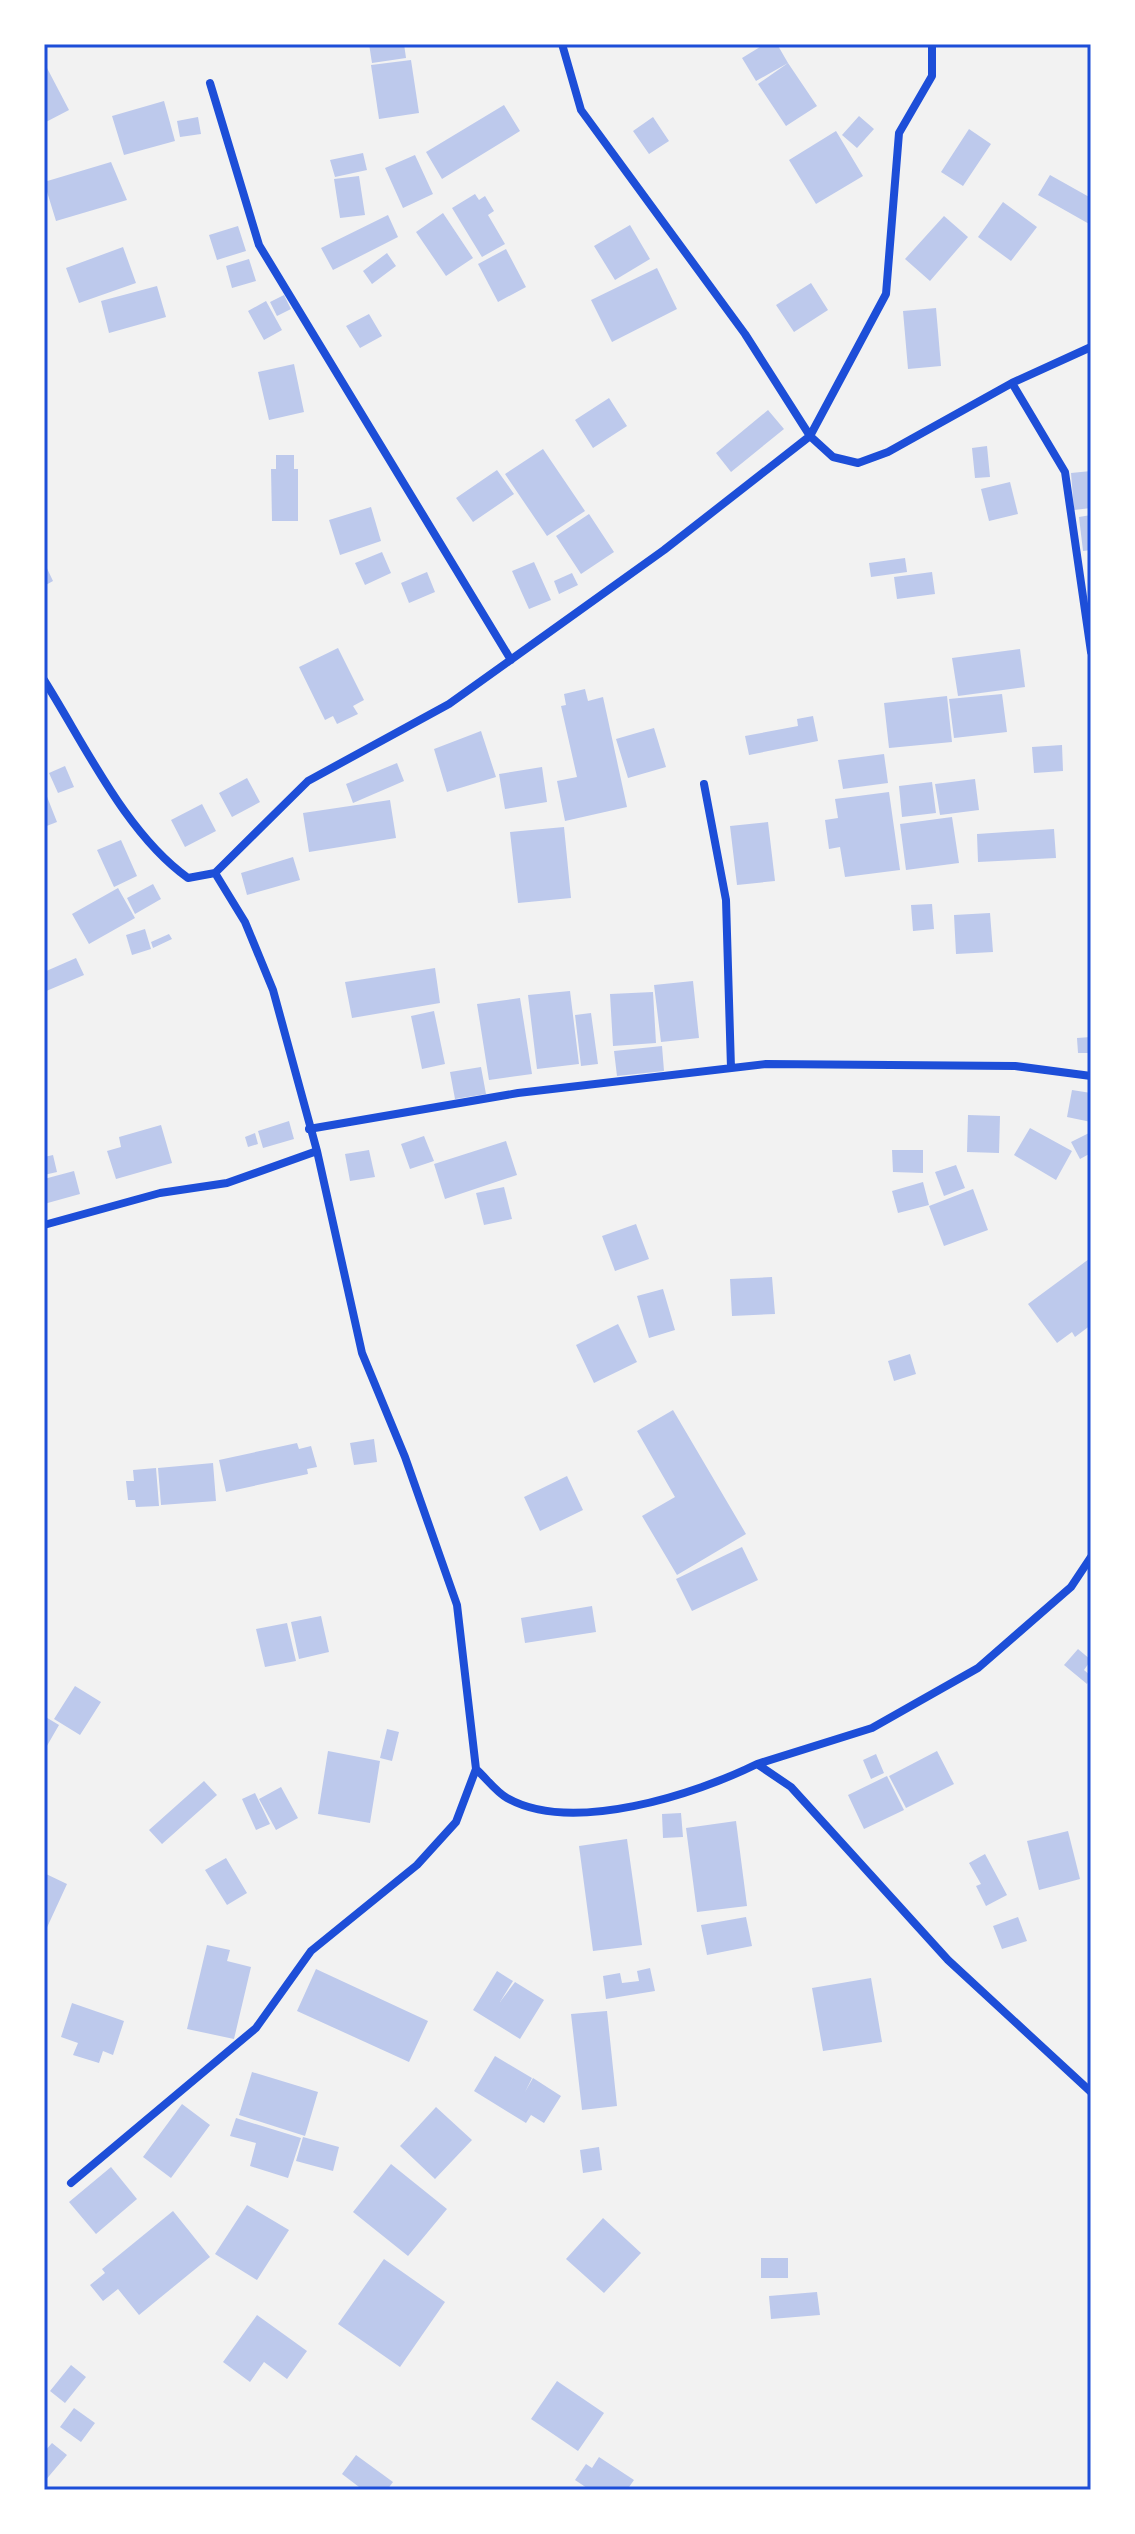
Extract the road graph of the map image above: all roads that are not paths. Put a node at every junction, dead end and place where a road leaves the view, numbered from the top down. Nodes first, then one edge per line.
1 (562, 44) edge
2 (932, 44) edge
3 (210, 83) dead end
4 (1091, 347) edge
5 (1012, 383) junction
6 (810, 436) junction
7 (1091, 652) edge
8 (511, 660) junction
9 (44, 680) edge
10 (704, 784) dead end
11 (215, 873) junction
12 (731, 1068) junction
13 (1091, 1076) edge
14 (309, 1129) junction
15 (317, 1151) junction
16 (44, 1225) edge
17 (1091, 1557) edge
18 (757, 1764) junction
19 (476, 1769) junction
20 (1091, 2092) edge
21 (71, 2183) dead end

1 - 6 street
2 - 6 street
3 - 8 street
4 - 5 street
5 - 6 street
5 - 7 street
6 - 8 street
8 - 11 street
9 - 11 street
10 - 12 street
11 - 14 street
12 - 13 street
12 - 14 street
14 - 15 street
15 - 16 street
15 - 19 street
17 - 18 street
18 - 19 street
18 - 20 street
19 - 21 street

